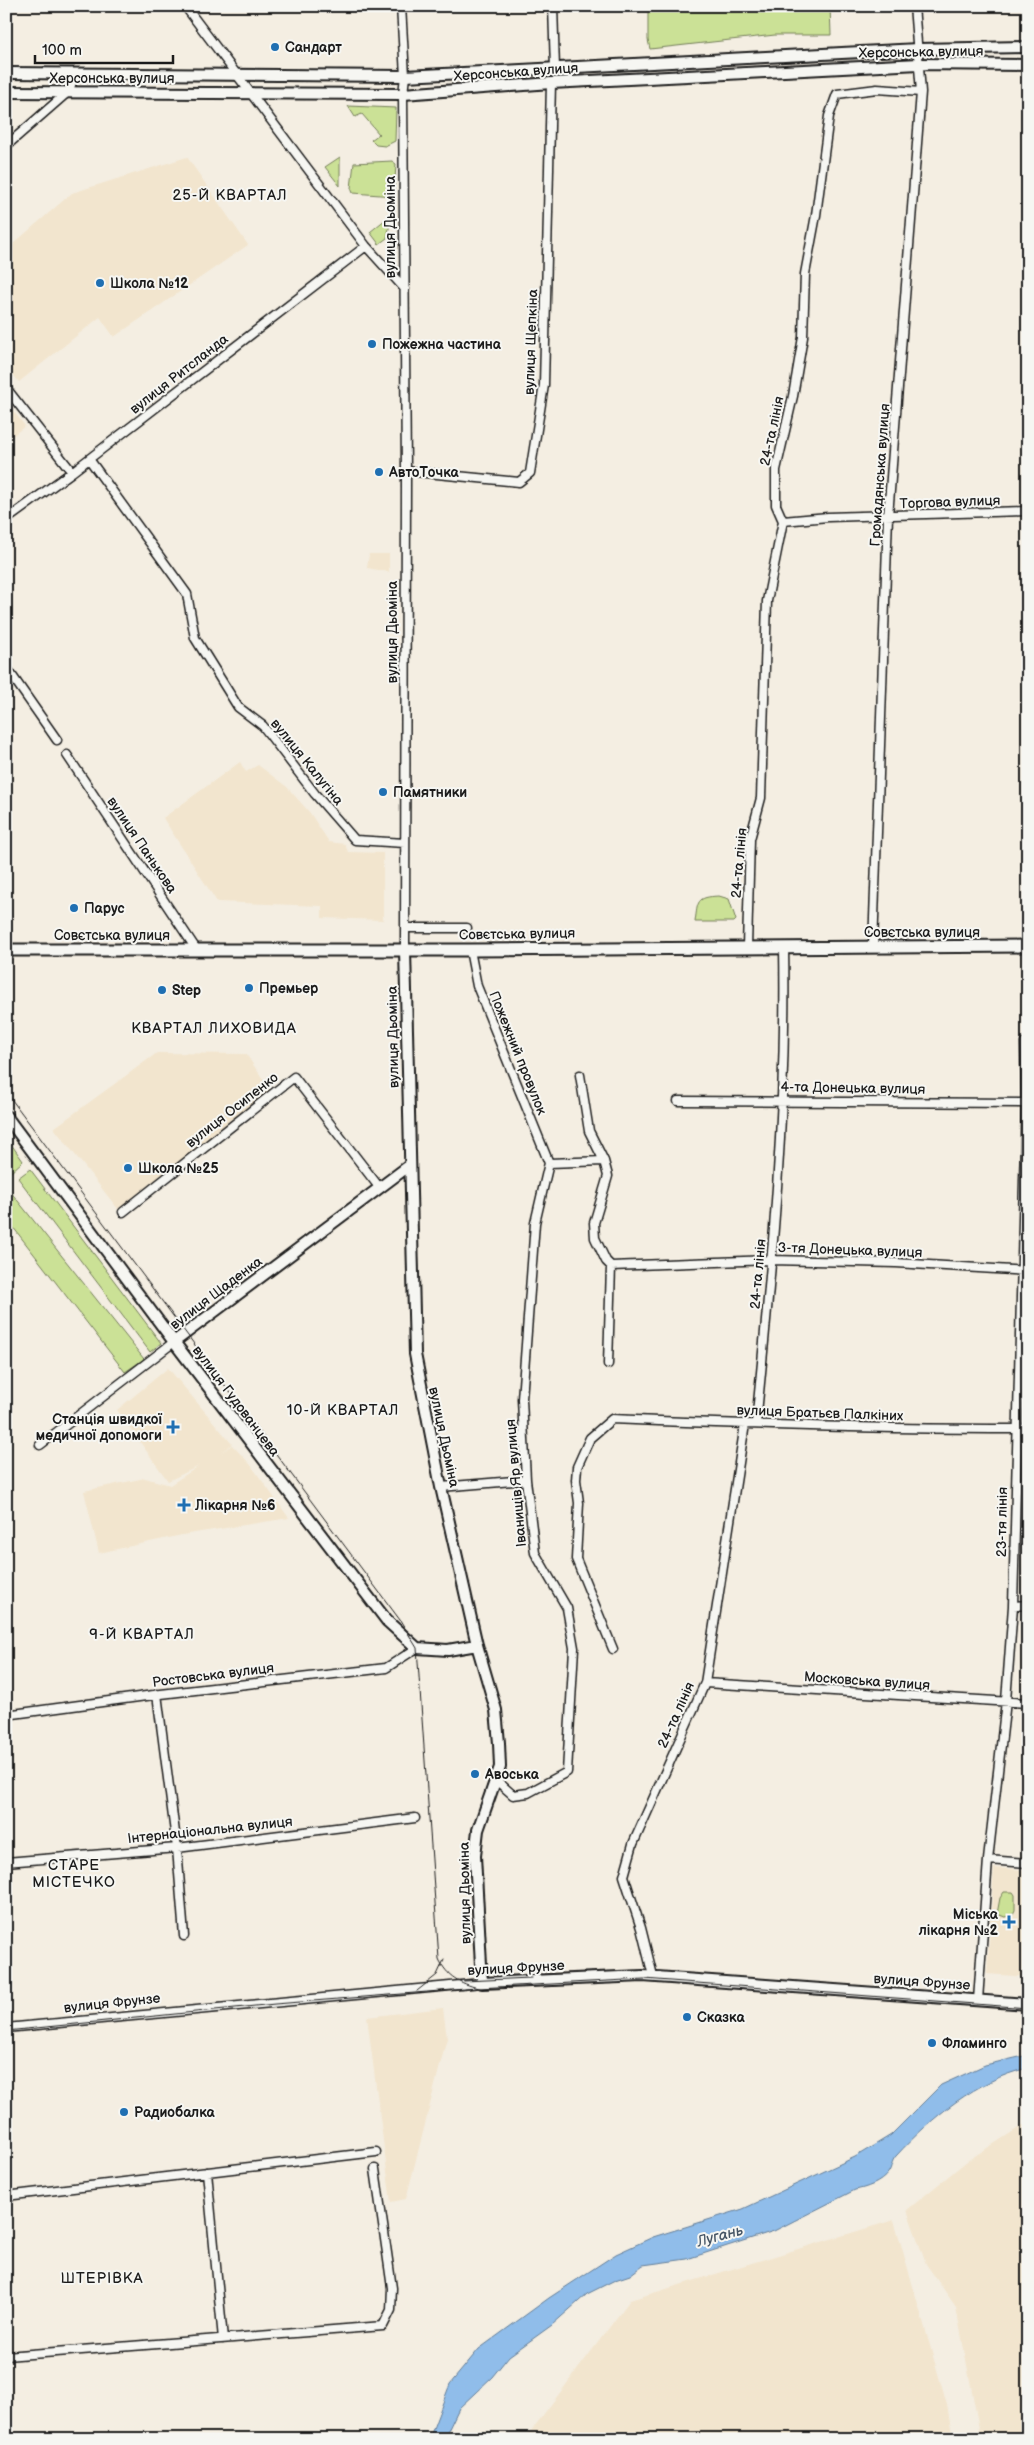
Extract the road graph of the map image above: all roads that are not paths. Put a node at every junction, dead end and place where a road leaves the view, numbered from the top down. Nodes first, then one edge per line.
1 (185, 6) edge
2 (401, 6) edge
3 (553, 6) edge
4 (914, 6) edge
5 (1028, 47) edge
6 (918, 49) junction
7 (919, 64) junction
8 (1028, 65) edge
9 (555, 69) junction
10 (6, 73) edge
11 (75, 73) junction
12 (237, 74) junction
13 (405, 76) junction
14 (551, 83) junction
15 (6, 92) edge
16 (69, 92) junction
17 (250, 92) junction
18 (921, 92) junction
19 (403, 94) junction
20 (6, 146) edge
21 (366, 246) junction
22 (404, 288) junction
23 (6, 388) edge
24 (89, 459) junction
25 (406, 471) junction
26 (72, 472) junction
27 (1028, 511) edge
28 (888, 516) junction
29 (6, 520) edge
30 (783, 521) junction
31 (6, 667) edge
32 (57, 740) dead end
33 (67, 754) dead end
34 (405, 843) junction
35 (405, 928) junction
36 (467, 928) dead end
37 (1028, 946) edge
38 (747, 947) junction
39 (784, 947) junction
40 (874, 947) junction
41 (196, 949) junction
42 (6, 950) edge
43 (405, 950) junction
44 (470, 950) junction
45 (1024, 1042) dead end
46 (580, 1075) dead end
47 (782, 1100) junction
48 (678, 1101) dead end
49 (1027, 1103) edge
50 (6, 1116) edge
51 (604, 1161) junction
52 (549, 1163) junction
53 (410, 1165) junction
54 (379, 1187) junction
55 (123, 1212) dead end
56 (772, 1260) junction
57 (611, 1266) junction
58 (1025, 1271) edge
59 (174, 1342) junction
60 (608, 1364) dead end
61 (756, 1423) junction
62 (745, 1424) junction
63 (1017, 1429) junction
64 (1028, 1429) edge
65 (40, 1445) dead end
66 (526, 1480) junction
67 (441, 1487) junction
68 (1028, 1605) edge
69 (1013, 1606) junction
70 (476, 1645) junction
71 (417, 1648) junction
72 (613, 1649) dead end
73 (705, 1682) junction
74 (157, 1694) junction
75 (1006, 1701) junction
76 (1028, 1703) edge
77 (6, 1715) edge
78 (496, 1780) junction
79 (416, 1818) dead end
80 (177, 1848) junction
81 (988, 1860) junction
82 (6, 1862) edge
83 (1028, 1863) edge
84 (184, 1936) dead end
85 (653, 1976) junction
86 (482, 1983) junction
87 (978, 2000) junction
88 (1028, 2004) edge
89 (6, 2028) edge
90 (376, 2152) dead end
91 (375, 2168) dead end
92 (207, 2172) junction
93 (6, 2196) edge
94 (223, 2339) junction
95 (6, 2356) edge

1 - 12 street
2 - 13 street, вулиця Дьоміна
3 - 9 street
4 - 6 street, Громадянська вулиця
5 - 6 street, Херсонська вулиця
6 - 7 street, Громадянська вулиця
6 - 9 street, Херсонська вулиця
7 - 8 street, Херсонська вулиця
7 - 14 street, Херсонська вулиця
7 - 18 street, Громадянська вулиця
9 - 13 street, Херсонська вулиця
10 - 11 street, Херсонська вулиця
11 - 12 street, Херсонська вулиця
11 - 16 street
12 - 13 street, Херсонська вулиця
12 - 17 street
13 - 19 street, вулиця Дьоміна
14 - 19 street, Херсонська вулиця
14 - 25 street, вулиця Щепкіна
15 - 16 street, Херсонська вулиця
16 - 17 street, Херсонська вулиця
16 - 20 street
17 - 19 street, Херсонська вулиця
17 - 21 street
18 - 28 street, Громадянська вулиця
18 - 30 street, 24-та лінія
19 - 22 street, вулиця Дьоміна
21 - 22 street
21 - 24 street, вулиця Ритсланда
22 - 25 street, вулиця Дьоміна
23 - 26 street
24 - 26 street, вулиця Ритсланда
24 - 34 street, вулиця Калугіна
25 - 34 street, вулиця Дьоміна
26 - 29 street, вулиця Ритсланда
27 - 28 street, Торгова вулиця
28 - 30 street, Торгова вулиця
28 - 40 street, Громадянська вулиця
30 - 38 street, 24-та лінія
31 - 32 street
33 - 41 street, вулиця Панькова
34 - 35 street, вулиця Дьоміна
35 - 36 street
35 - 43 street, вулиця Дьоміна
37 - 40 main road, Совєтська вулиця
38 - 39 main road, Совєтська вулиця
38 - 44 main road, Совєтська вулиця
39 - 40 main road, Совєтська вулиця
39 - 47 street, 24-та лінія
41 - 42 main road, Совєтська вулиця
41 - 43 main road, Совєтська вулиця
43 - 44 main road, Совєтська вулиця
43 - 53 street, вулиця Дьоміна
44 - 52 street, Пожежний провулок
45 - 49 street, 23-тя лінія
46 - 51 street
47 - 48 street, 4-та Донецька вулиця
47 - 49 street, 4-та Донецька вулиця
47 - 56 street, 24-та лінія
49 - 58 street, 23-тя лінія
50 - 59 street, вулиця Гудованцева
51 - 52 street
51 - 57 street
52 - 66 street, Іванищів Яр вулиця
53 - 54 street, вулиця Щаденка
53 - 67 street, вулиця Дьоміна
54 - 55 street, вулиця Осипенко
54 - 59 street, вулиця Щаденка
56 - 57 street, 3-тя Донецька вулиця
56 - 58 street, 3-тя Донецька вулиця
56 - 61 street, 24-та лінія
57 - 60 street
58 - 63 street, 23-тя лінія
59 - 65 street, вулиця Щаденка
59 - 71 street, вулиця Гудованцева
61 - 62 street, вулиця Братьєв Палкіних
61 - 63 street, вулиця Братьєв Палкіних
62 - 72 street, вулиця Братьєв Палкіних
62 - 73 street, 24-та лінія
63 - 64 street, вулиця Братьєв Палкіних
63 - 69 street, 23-тя лінія
66 - 67 street
66 - 78 street, Іванищів Яр вулиця
67 - 70 street, вулиця Дьоміна
68 - 69 street
69 - 75 street, 23-тя лінія
70 - 71 street
70 - 78 street, вулиця Дьоміна
71 - 74 street, Ростовська вулиця
73 - 75 street, Московська вулиця
73 - 85 street, 24-та лінія
74 - 77 street, Ростовська вулиця
74 - 80 street
75 - 76 street, Московська вулиця
75 - 81 street, 23-тя лінія
78 - 86 street, вулиця Дьоміна
79 - 80 street, Інтернаціональна вулиця
80 - 82 street, Інтернаціональна вулиця
80 - 84 street
81 - 83 street
81 - 87 street, 23-тя лінія
85 - 86 street, вулиця Фрунзе
85 - 87 street, вулиця Фрунзе
86 - 89 street, вулиця Фрунзе
87 - 88 street, вулиця Фрунзе
90 - 92 street
91 - 94 street
92 - 93 street
92 - 94 street
94 - 95 street

